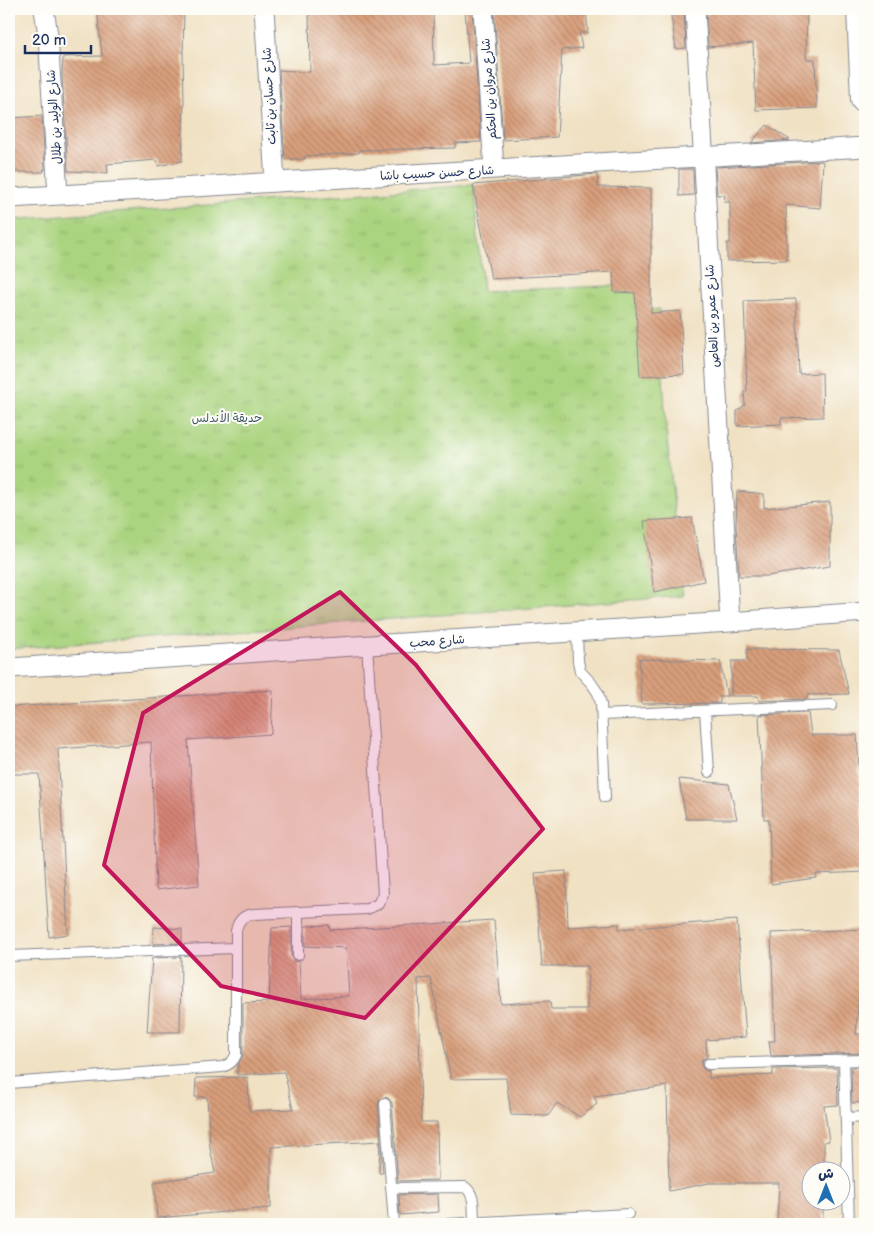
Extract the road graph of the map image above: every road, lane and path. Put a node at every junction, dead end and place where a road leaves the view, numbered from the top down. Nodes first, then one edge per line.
1 (44, 9) edge
2 (264, 9) edge
3 (483, 9) edge
4 (695, 9) edge
5 (860, 9) edge
6 (865, 99) edge
7 (865, 146) edge
8 (703, 156) junction
9 (494, 169) junction
10 (274, 182) junction
11 (58, 195) junction
12 (9, 198) edge
13 (865, 612) edge
14 (730, 622) junction
15 (577, 632) junction
16 (367, 645) junction
17 (9, 668) edge
18 (832, 705) dead end
19 (705, 711) junction
20 (602, 715) junction
21 (708, 772) dead end
22 (605, 798) dead end
23 (298, 912) junction
24 (236, 948) junction
25 (298, 955) dead end
26 (9, 956) edge
27 (844, 1060) junction
28 (865, 1060) edge
29 (708, 1064) dead end
30 (9, 1083) edge
31 (385, 1104) dead end
32 (865, 1117) edge
33 (846, 1118) junction
34 (392, 1188) junction
35 (628, 1214) dead end
36 (562, 1221) edge
37 (474, 1223) junction
38 (394, 1224) edge
39 (448, 1224) edge
40 (849, 1224) edge

1 - 11 street, شارع الوليد بن طلال
2 - 10 street, شارع حسان بن ثابت
3 - 9 street, شارع مروان بن الحكم
4 - 8 street, شارع عمرو بن العاص
5 - 6 street
7 - 8 street, شارع حسن حسيب باشا
8 - 9 street, شارع حسن حسيب باشا
8 - 14 street, شارع عمرو بن العاص
9 - 10 street, شارع حسن حسيب باشا
10 - 11 street, شارع حسن حسيب باشا
11 - 12 street, شارع حسن حسيب باشا
13 - 14 street, شارع محب
14 - 15 street, شارع محب
15 - 16 street, شارع محب
15 - 20 lane
16 - 17 street, شارع محب
16 - 23 lane
18 - 19 lane
19 - 20 lane
19 - 21 lane
20 - 22 lane
23 - 24 lane
23 - 25 lane
24 - 26 lane
24 - 30 lane
27 - 28 lane
27 - 29 lane
27 - 33 lane
31 - 34 lane
32 - 33 lane
33 - 40 lane
34 - 37 lane
34 - 38 lane
35 - 36 lane
36 - 37 lane
37 - 39 lane

